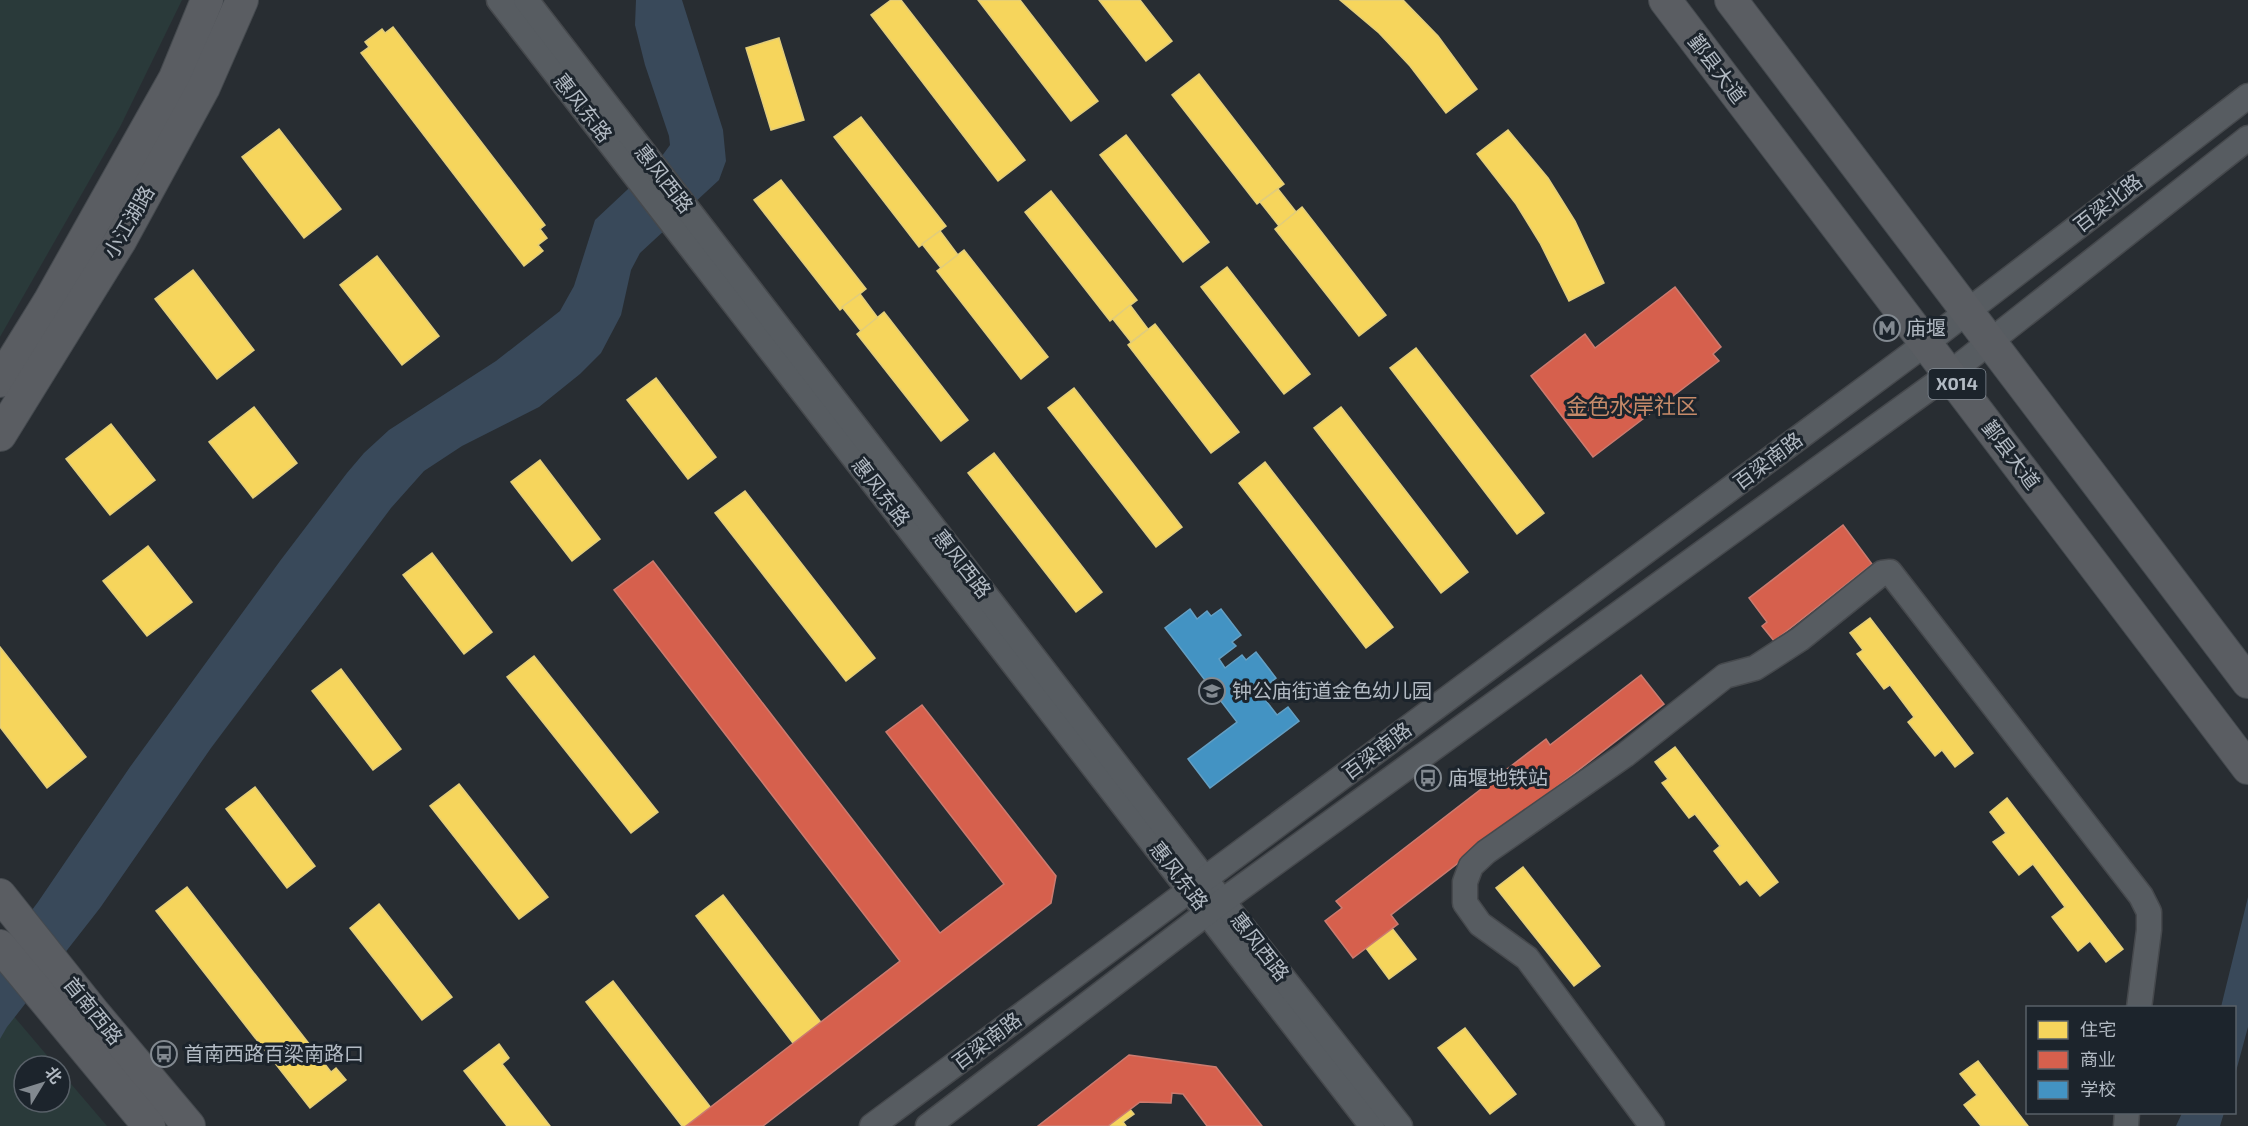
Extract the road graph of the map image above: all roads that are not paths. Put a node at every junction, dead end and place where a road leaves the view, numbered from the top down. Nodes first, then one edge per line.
1 (207, 0) edge
2 (242, 0) edge
3 (499, 0) edge
4 (526, 0) edge
5 (1665, 0) edge
6 (1731, 0) edge
7 (2248, 96) edge
8 (2248, 138) edge
9 (1968, 311) junction
10 (1991, 342) junction
11 (1925, 344) junction
12 (1949, 374) junction
13 (0, 381) edge
14 (0, 435) edge
15 (2248, 682) edge
16 (2248, 768) edge
17 (1197, 884) junction
18 (0, 895) edge
19 (1216, 906) junction
20 (0, 946) edge
21 (2139, 1006) edge
22 (149, 1126) edge
23 (189, 1126) edge
24 (872, 1126) edge
25 (928, 1126) edge
26 (1372, 1126) edge
27 (1400, 1126) edge
28 (1652, 1126) edge

1 - 13 main road, 小江湖路
2 - 14 main road, 小江湖路
3 - 17 street, 惠风东路
4 - 17 street, 惠风西路
5 - 11 main road, 鄞县大道 / X014
6 - 9 main road
7 - 9 street, 百梁北路
8 - 10 street, 百梁北路
9 - 10 main road
9 - 11 street, 百梁南路
10 - 12 street, 百梁南路
10 - 15 main road, X014
11 - 12 main road, 鄞县大道 / X014
11 - 17 street, 百梁南路
12 - 16 main road, 鄞县大道 / X014
12 - 19 street, 百梁南路
17 - 19 street, 惠风东路
17 - 24 street, 百梁南路
18 - 23 main road, 首南西路
19 - 25 street, 百梁南路
19 - 26 street, 惠风东路
19 - 27 street, 惠风西路
20 - 22 main road, 首南西路
21 - 28 street

